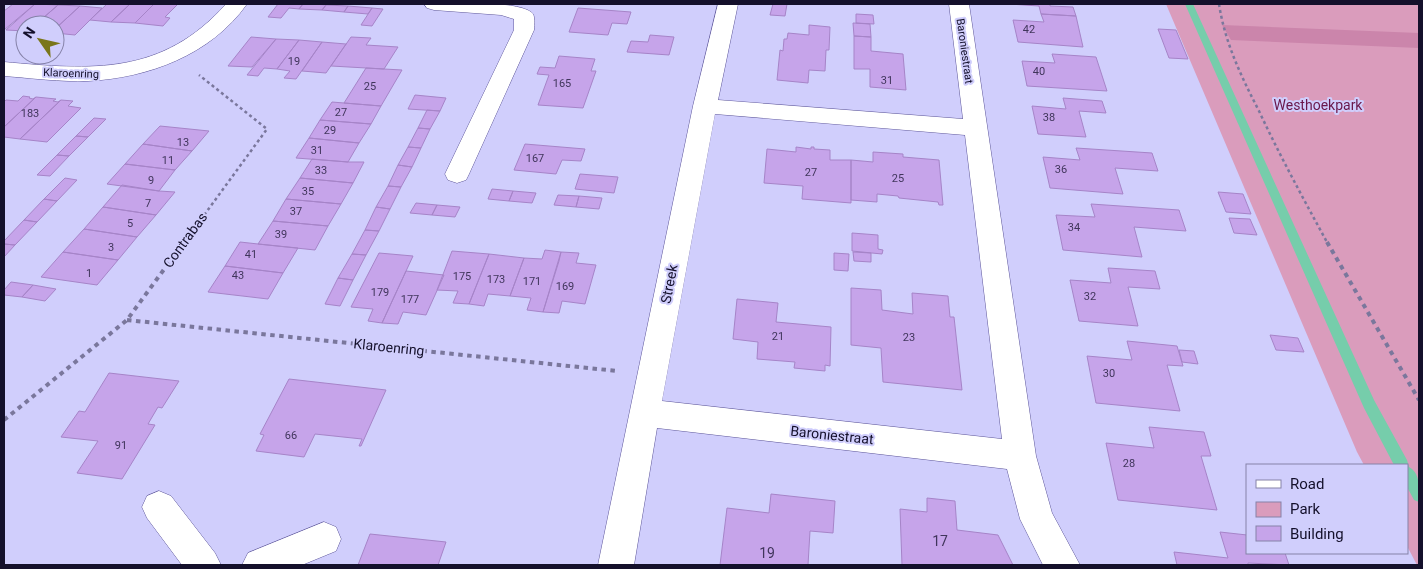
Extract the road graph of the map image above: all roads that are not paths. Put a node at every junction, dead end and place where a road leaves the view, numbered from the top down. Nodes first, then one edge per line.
1 (237, 4) edge
2 (434, 4) edge
3 (728, 4) edge
4 (959, 4) edge
5 (4, 69) edge
6 (704, 106) junction
7 (976, 128) junction
8 (457, 174) dead end
9 (644, 414) junction
10 (1020, 456) junction
11 (159, 507) dead end
12 (324, 539) dead end
13 (204, 565) edge
14 (260, 565) edge
15 (616, 565) edge
16 (1062, 565) edge

1 - 5 street, Klaroenring
2 - 8 street
3 - 6 street, Streek
4 - 7 street, Baroniestraat
6 - 7 street
6 - 9 street, Streek
7 - 10 street, Baroniestraat
9 - 10 street, Baroniestraat
9 - 15 street, Streek
10 - 16 street, Baroniestraat
11 - 13 street
12 - 14 street

